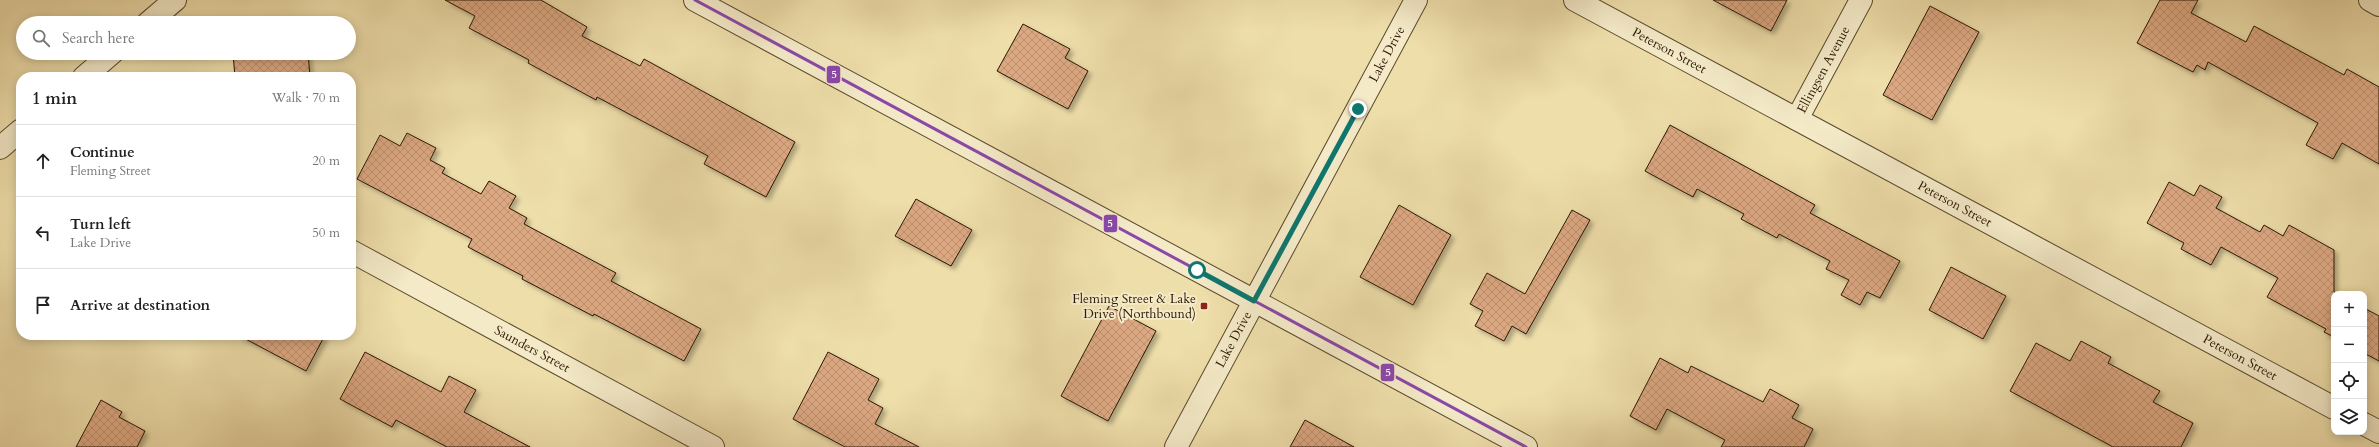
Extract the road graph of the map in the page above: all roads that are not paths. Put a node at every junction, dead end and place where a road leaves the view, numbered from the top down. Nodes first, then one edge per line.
1 (175, 0) edge
2 (695, 0) edge
3 (1416, 0) edge
4 (1575, 0) edge
5 (1861, 0) edge
6 (2370, 0) edge
7 (2379, 5) edge
8 (156, 16) edge
9 (106, 60) edge
10 (95, 72) edge
11 (1797, 119) junction
12 (16, 134) edge
13 (0, 148) edge
14 (356, 254) edge
15 (1254, 301) junction
16 (2331, 406) edge
17 (2367, 426) edge
18 (2379, 432) edge
19 (713, 447) edge
20 (1176, 447) edge
21 (1526, 447) edge

1 - 8 street
2 - 15 street
3 - 15 street, Lake Drive
4 - 11 street, Peterson Street
5 - 11 street, Ellingsen Avenue
6 - 7 street
9 - 10 street
11 - 16 street, Peterson Street
12 - 13 street
14 - 19 street, Saunders Street
15 - 20 street, Lake Drive
15 - 21 street
17 - 18 street

